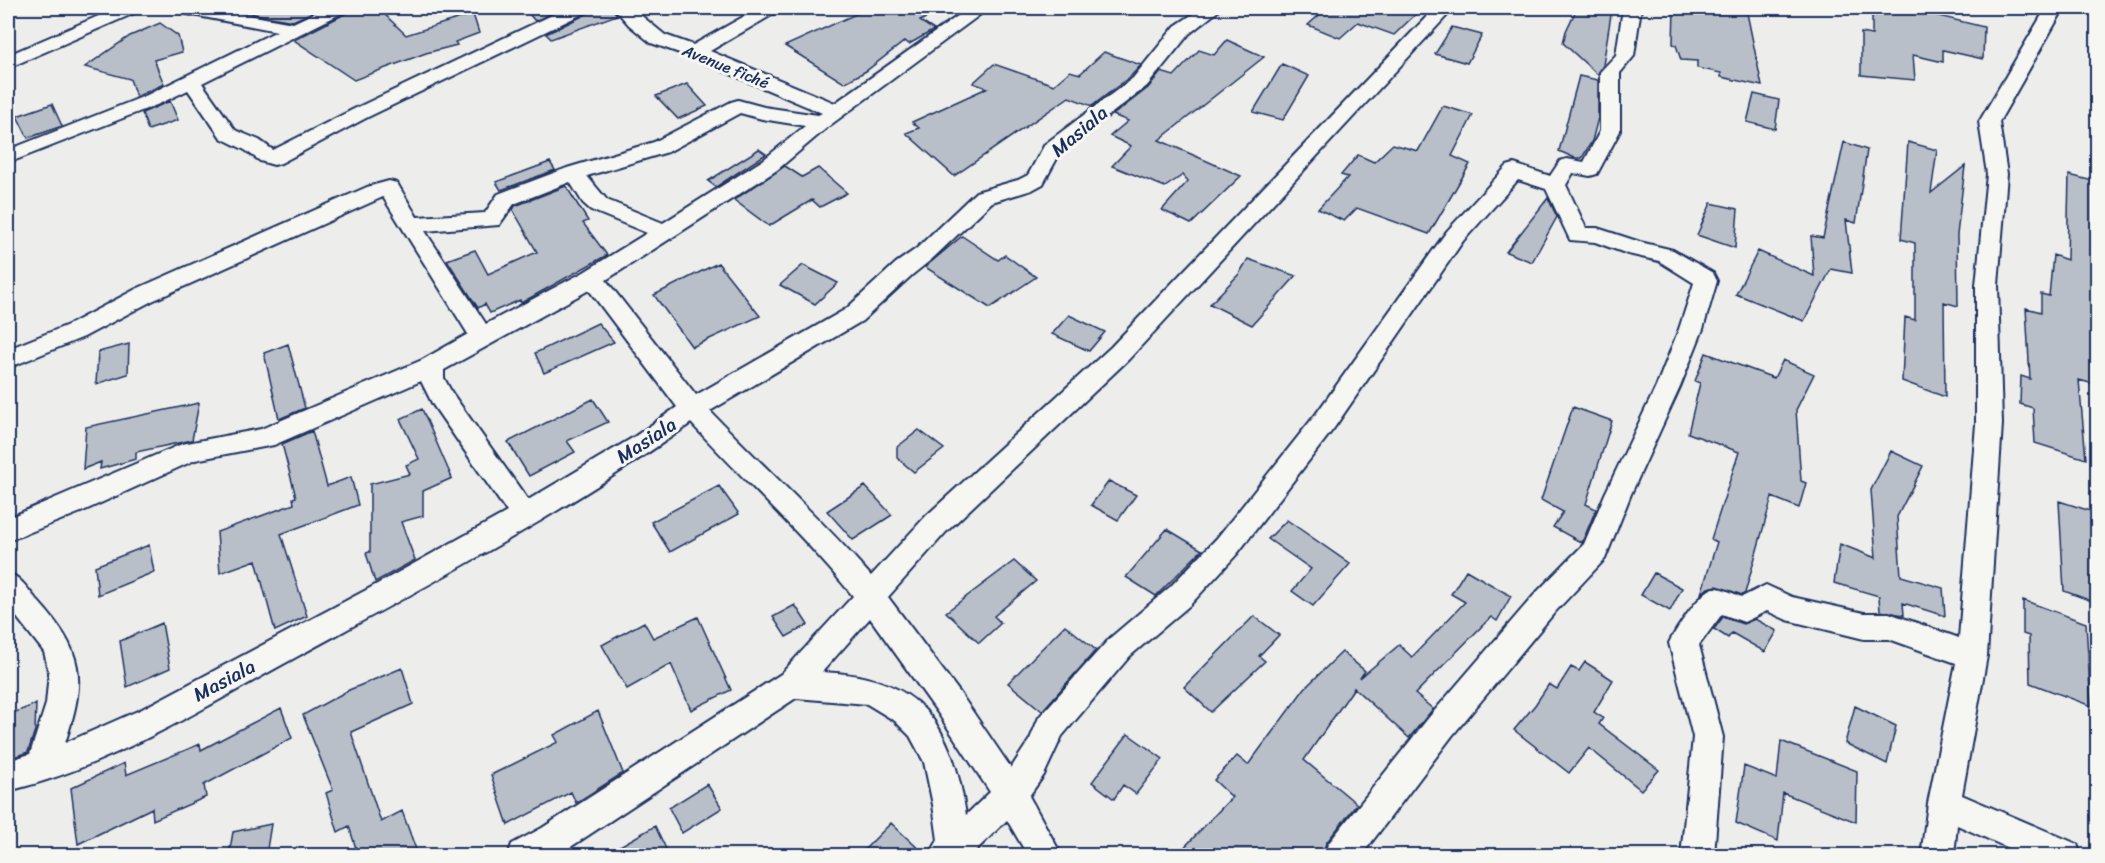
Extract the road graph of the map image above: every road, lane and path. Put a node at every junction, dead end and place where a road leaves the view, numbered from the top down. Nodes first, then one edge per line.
1 (131, 8) edge
2 (182, 8) edge
3 (338, 8) edge
4 (580, 8) edge
5 (623, 8) edge
6 (771, 8) edge
7 (980, 8) edge
8 (1213, 8) edge
9 (1445, 8) edge
10 (1632, 8) edge
11 (2055, 8) edge
12 (295, 29) junction
13 (695, 52) junction
14 (8, 62) edge
15 (192, 81) junction
16 (830, 117) junction
17 (8, 157) edge
18 (574, 173) junction
19 (1556, 185) junction
20 (410, 225) junction
21 (664, 232) junction
22 (592, 278) junction
23 (482, 337) junction
24 (8, 359) edge
25 (431, 366) junction
26 (693, 408) junction
27 (524, 516) junction
28 (8, 530) edge
29 (8, 585) edge
30 (870, 595) junction
31 (1972, 656) junction
32 (792, 684) junction
33 (42, 765) junction
34 (8, 776) edge
35 (1011, 795) junction
36 (1944, 803) junction
37 (950, 851) edge
38 (524, 855) edge
39 (1046, 855) edge
40 (1340, 855) edge
41 (1697, 855) edge
42 (1937, 855) edge
43 (2065, 855) edge

1 - 14 street
2 - 12 street
3 - 12 street
4 - 15 street
5 - 13 street, Avenue fiché
6 - 13 street
7 - 16 street
8 - 26 street, Masiala
9 - 30 street
10 - 19 street
11 - 31 street
12 - 15 street
13 - 16 street, Avenue fiché
15 - 17 street
16 - 18 street
16 - 21 street
18 - 20 street
18 - 21 street
19 - 35 street
19 - 40 street
20 - 23 street
20 - 24 street
21 - 22 street
22 - 23 street
22 - 26 street
23 - 25 street
25 - 27 street
25 - 28 street
26 - 27 street, Masiala
26 - 30 street
27 - 33 street, Masiala
29 - 33 street
30 - 32 street
30 - 35 street
31 - 36 street
31 - 41 street
32 - 37 street
32 - 38 street
33 - 34 street, Masiala
35 - 37 street
35 - 39 street
36 - 42 street
36 - 43 street

